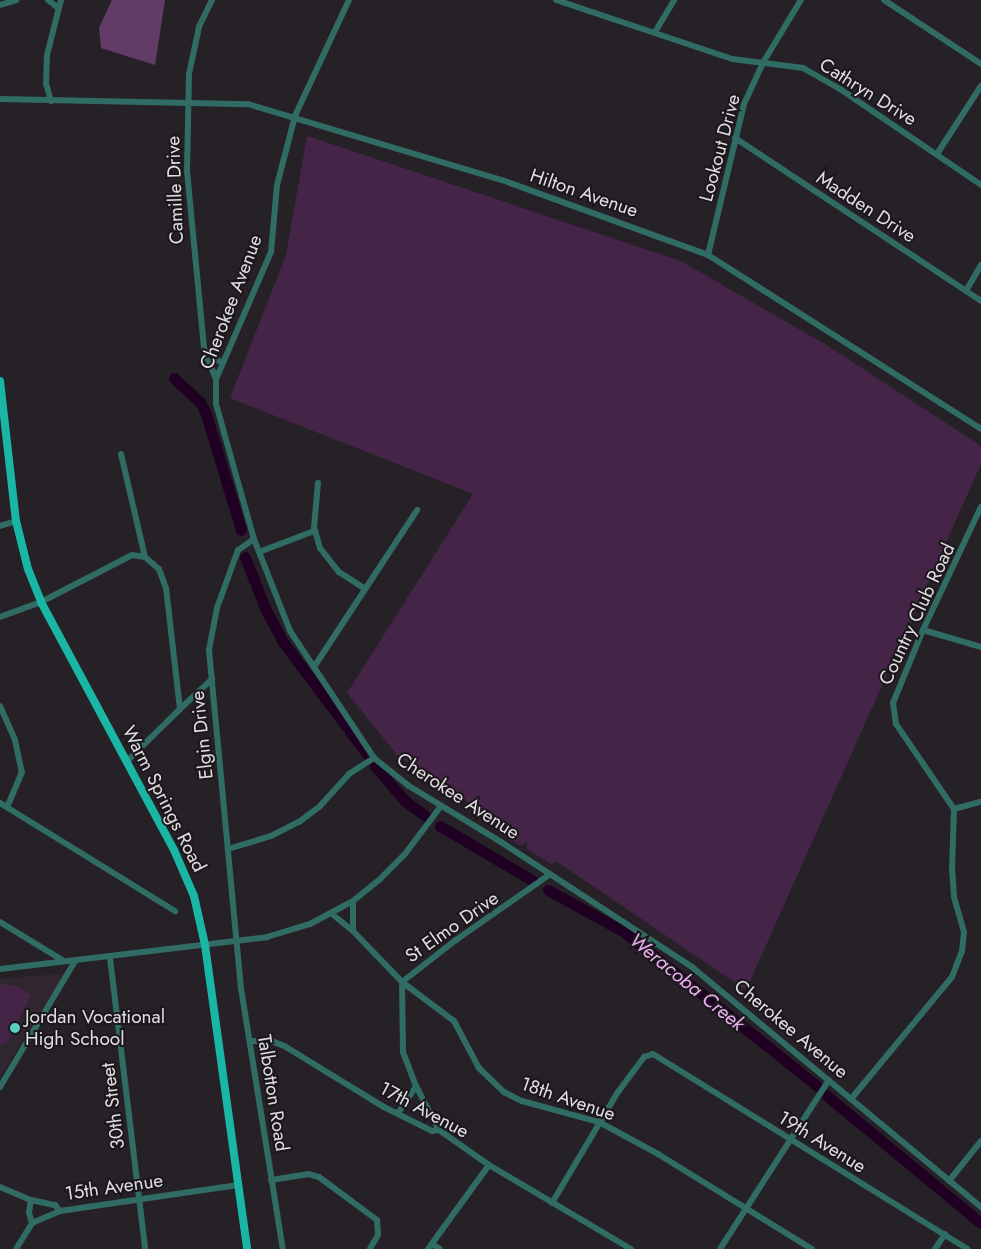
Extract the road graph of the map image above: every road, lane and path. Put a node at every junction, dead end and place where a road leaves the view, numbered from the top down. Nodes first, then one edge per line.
1 (16, 0) edge
2 (48, 0) edge
3 (60, 0) edge
4 (212, 0) edge
5 (349, 0) edge
6 (556, 0) edge
7 (674, 0) edge
8 (800, 0) edge
9 (884, 0) edge
10 (0, 5) edge
11 (57, 8) junction
12 (655, 32) junction
13 (764, 61) junction
14 (981, 64) edge
15 (981, 86) edge
16 (0, 99) edge
17 (51, 101) junction
18 (188, 101) junction
19 (295, 116) junction
20 (735, 138) junction
21 (937, 154) junction
22 (981, 185) edge
23 (708, 255) junction
24 (981, 265) edge
25 (966, 291) junction
26 (981, 301) edge
27 (206, 358) junction
28 (223, 362) junction
29 (216, 379) junction
30 (0, 381) edge
31 (981, 429) edge
32 (121, 454) dead end
33 (318, 483) dead end
34 (981, 507) edge
35 (417, 510) dead end
36 (16, 521) junction
37 (0, 526) edge
38 (314, 531) junction
39 (254, 539) junction
40 (260, 552) junction
41 (145, 556) junction
42 (365, 589) junction
43 (41, 602) junction
44 (0, 617) edge
45 (923, 630) junction
46 (981, 647) edge
47 (314, 667) junction
48 (212, 679) junction
49 (0, 706) edge
50 (180, 709) junction
51 (374, 758) junction
52 (126, 762) junction
53 (981, 802) edge
54 (0, 803) edge
55 (441, 806) junction
56 (7, 807) junction
57 (954, 808) junction
58 (228, 849) junction
59 (549, 876) junction
60 (353, 901) junction
61 (175, 911) dead end
62 (332, 914) junction
63 (0, 922) edge
64 (353, 931) junction
65 (236, 941) junction
66 (205, 945) junction
67 (110, 958) junction
68 (64, 961) junction
69 (75, 961) junction
70 (0, 970) edge
71 (402, 982) junction
72 (250, 1041) junction
73 (829, 1080) junction
74 (416, 1086) junction
75 (0, 1087) edge
76 (851, 1098) junction
77 (398, 1113) junction
78 (599, 1122) junction
79 (440, 1130) junction
80 (790, 1141) junction
81 (981, 1141) edge
82 (489, 1165) junction
83 (272, 1180) junction
84 (949, 1181) junction
85 (238, 1186) junction
86 (0, 1187) edge
87 (138, 1197) junction
88 (30, 1200) junction
89 (552, 1203) junction
90 (981, 1207) edge
91 (745, 1209) junction
92 (60, 1211) junction
93 (32, 1223) junction
94 (945, 1234) junction
95 (430, 1246) edge
96 (16, 1249) edge
97 (145, 1249) edge
98 (246, 1249) edge
99 (283, 1249) edge
100 (370, 1249) edge
101 (440, 1249) edge
102 (630, 1249) edge
103 (720, 1249) edge
104 (812, 1249) edge
105 (935, 1249) edge
106 (968, 1249) edge

1 - 10 street
2 - 11 street
3 - 11 street
4 - 18 street, Camille Drive
5 - 19 street, Cherokee Avenue
6 - 12 street, Cathryn Drive
7 - 12 street
8 - 13 street, Lookout Drive
9 - 14 street
11 - 17 street
12 - 13 street, Cathryn Drive
13 - 20 street, Lookout Drive
13 - 21 street, Cathryn Drive
15 - 21 street
16 - 17 street, Hilton Avenue
17 - 18 street, Hilton Avenue
18 - 19 street, Hilton Avenue
18 - 27 street, Camille Drive
19 - 23 street, Hilton Avenue
19 - 28 street, Cherokee Avenue
20 - 23 street, Lookout Drive
20 - 25 street, Madden Drive
21 - 22 street, Cathryn Drive
23 - 31 street, Hilton Avenue
24 - 25 street
25 - 26 street, Madden Drive
27 - 28 street
27 - 29 street, Camille Drive
28 - 29 street, Cherokee Avenue
29 - 39 street, Cherokee Avenue
30 - 36 main road, Warm Springs Road
32 - 41 street
33 - 38 street
34 - 45 street, Country Club Road
35 - 42 street
36 - 37 street
36 - 43 main road, Warm Springs Road
38 - 40 street
38 - 42 street
39 - 40 street, Cherokee Avenue
39 - 48 street, Elgin Drive
40 - 47 street, Cherokee Avenue
41 - 43 street
41 - 50 street
42 - 47 street
43 - 44 street
43 - 52 main road, Warm Springs Road
45 - 46 street
45 - 57 street, Country Club Road
47 - 51 street, Cherokee Avenue
48 - 50 street
48 - 58 street, Elgin Drive
49 - 56 street
50 - 52 street
51 - 55 street, Cherokee Avenue
51 - 58 street
52 - 66 main road, Warm Springs Road
53 - 57 street
54 - 56 street
55 - 59 street, Cherokee Avenue
55 - 60 street
56 - 61 street
57 - 76 street
58 - 65 street, Elgin Drive
59 - 71 street, St Elmo Drive
59 - 73 street, Cherokee Avenue
60 - 62 street
60 - 64 street
62 - 64 street, 18th Avenue
62 - 65 street
63 - 68 street
64 - 71 street, 18th Avenue
65 - 66 street
65 - 72 street, Talbotton Road
66 - 67 street
66 - 85 main road, Warm Springs Road
67 - 69 street
67 - 87 street, 30th Street
68 - 69 street
68 - 70 street
69 - 75 street
71 - 74 street, St Elmo Drive
71 - 78 street, 18th Avenue
72 - 77 street, 17th Avenue
72 - 83 street, Talbotton Road
73 - 76 street, Cherokee Avenue
73 - 80 street
74 - 77 street
74 - 79 street, St Elmo Drive
76 - 84 street, Cherokee Avenue
77 - 79 street, 17th Avenue
78 - 80 street, 19th Avenue
78 - 89 street
78 - 91 street, 18th Avenue
79 - 82 street, 17th Avenue
80 - 91 street
80 - 94 street, 19th Avenue
81 - 84 street
82 - 89 street, 17th Avenue
82 - 95 street
83 - 99 street, Talbotton Road
83 - 100 street
84 - 90 street, Cherokee Avenue
85 - 87 street, 15th Avenue
85 - 98 main road, Warm Springs Road
86 - 88 street, 15th Avenue
87 - 92 street, 15th Avenue
87 - 97 street, 30th Street
88 - 92 street, 15th Avenue
88 - 93 street
89 - 102 street, 17th Avenue
91 - 103 street
91 - 104 street, 18th Avenue
92 - 93 street
93 - 96 street
94 - 105 street
94 - 106 street, 19th Avenue
95 - 101 street

